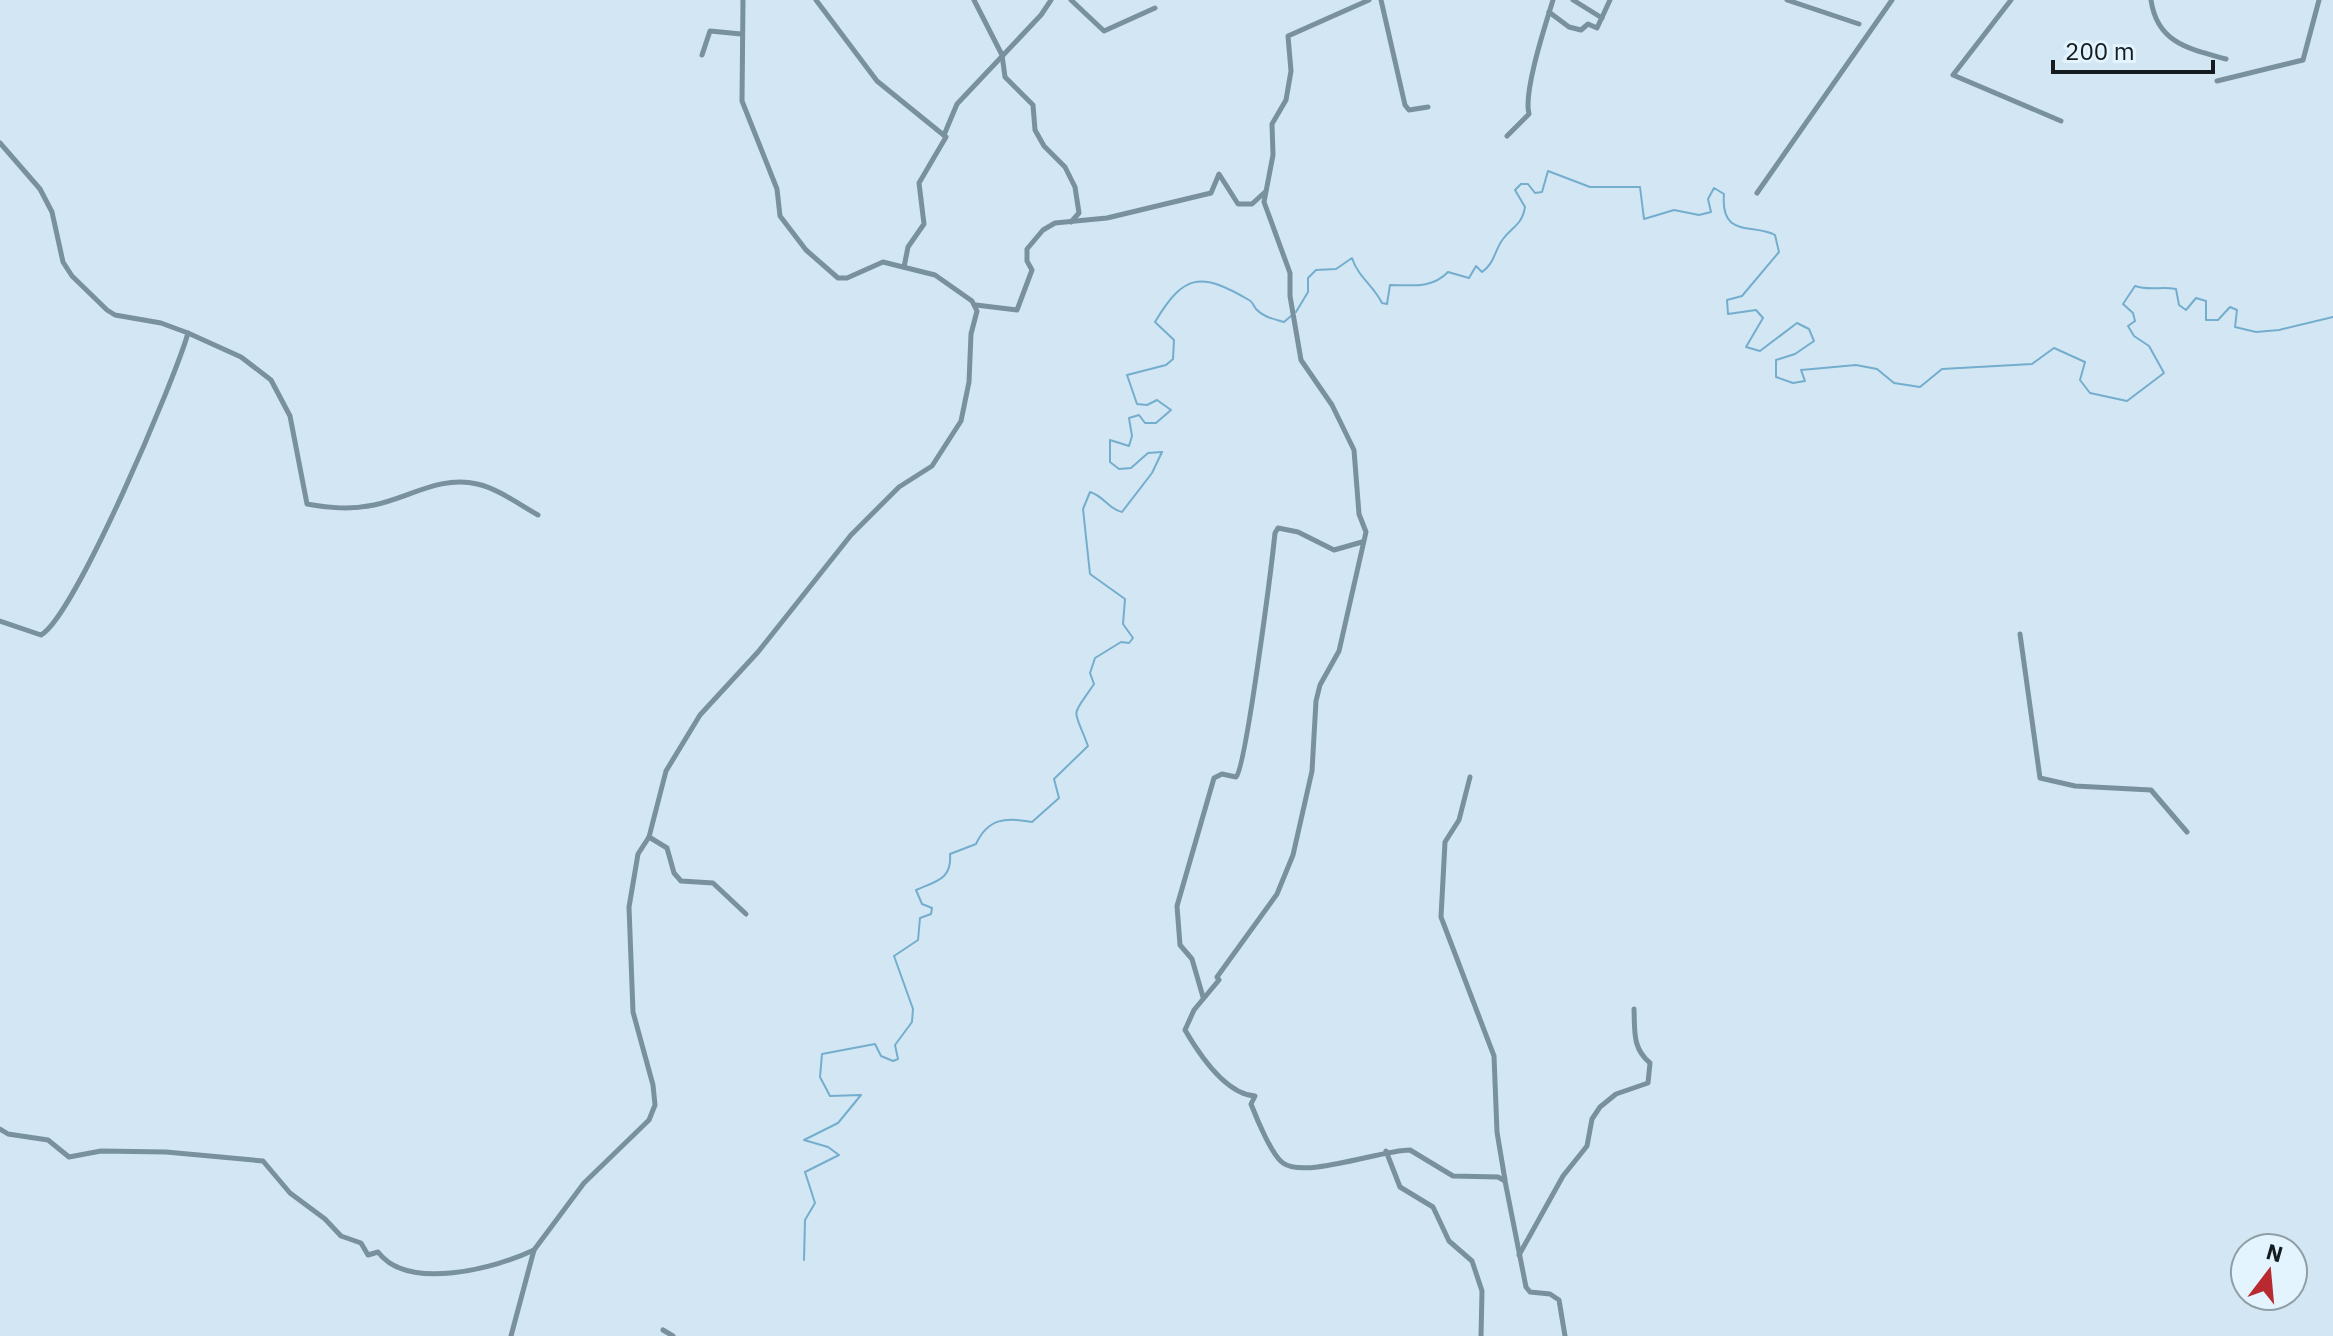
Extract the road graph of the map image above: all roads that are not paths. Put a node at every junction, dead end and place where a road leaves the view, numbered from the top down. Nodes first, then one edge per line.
1 (743, 0) edge
2 (816, 0) edge
3 (974, 0) edge
4 (1051, 0) edge
5 (1071, 0) edge
6 (1369, 0) edge
7 (1381, 0) edge
8 (1553, 0) edge
9 (1573, 0) edge
10 (1610, 0) edge
11 (1787, 0) edge
12 (1892, 0) edge
13 (2011, 0) edge
14 (2151, 0) edge
15 (2319, 0) edge
16 (1155, 8) dead end
17 (1549, 12) junction
18 (1602, 18) junction
19 (1859, 24) dead end
20 (741, 34) junction
21 (702, 55) dead end
22 (1002, 55) junction
23 (2226, 59) dead end
24 (2217, 81) dead end
25 (1428, 107) dead end
26 (2061, 121) dead end
27 (944, 135) junction
28 (1507, 136) dead end
29 (0, 143) edge
30 (1264, 193) junction
31 (1757, 193) dead end
32 (1079, 213) junction
33 (1088, 220) junction
34 (1070, 222) junction
35 (904, 267) junction
36 (976, 305) junction
37 (188, 333) junction
38 (538, 515) dead end
39 (1362, 542) junction
40 (0, 621) edge
41 (2020, 634) dead end
42 (1470, 777) dead end
43 (2187, 832) dead end
44 (649, 837) junction
45 (746, 914) dead end
46 (1203, 998) junction
47 (1634, 1009) dead end
48 (0, 1129) edge
49 (1386, 1151) junction
50 (1505, 1181) junction
51 (534, 1250) junction
52 (1519, 1256) junction
53 (663, 1330) dead end
54 (511, 1336) edge
55 (673, 1336) edge
56 (1481, 1336) edge
57 (1565, 1336) edge

1 - 20 street
2 - 27 street
3 - 22 street
4 - 22 street
5 - 16 street
6 - 30 street
7 - 25 street
8 - 17 street
9 - 18 street
10 - 18 street
11 - 19 street
12 - 31 street
13 - 26 street
14 - 23 street
15 - 24 street
17 - 18 street
17 - 28 street
20 - 21 street
20 - 35 street
22 - 27 street
22 - 32 street
27 - 35 street
29 - 37 street
30 - 33 street
30 - 39 street
32 - 33 street
32 - 34 street
33 - 34 street
34 - 36 street
35 - 36 street
36 - 44 street
37 - 38 street
37 - 40 street
39 - 46 street
39 - 46 street
41 - 43 street
42 - 50 street
44 - 45 street
44 - 51 street
46 - 49 street
47 - 52 street
48 - 51 street
49 - 50 street
49 - 56 street
50 - 52 street
51 - 54 street
52 - 57 street
53 - 55 street

